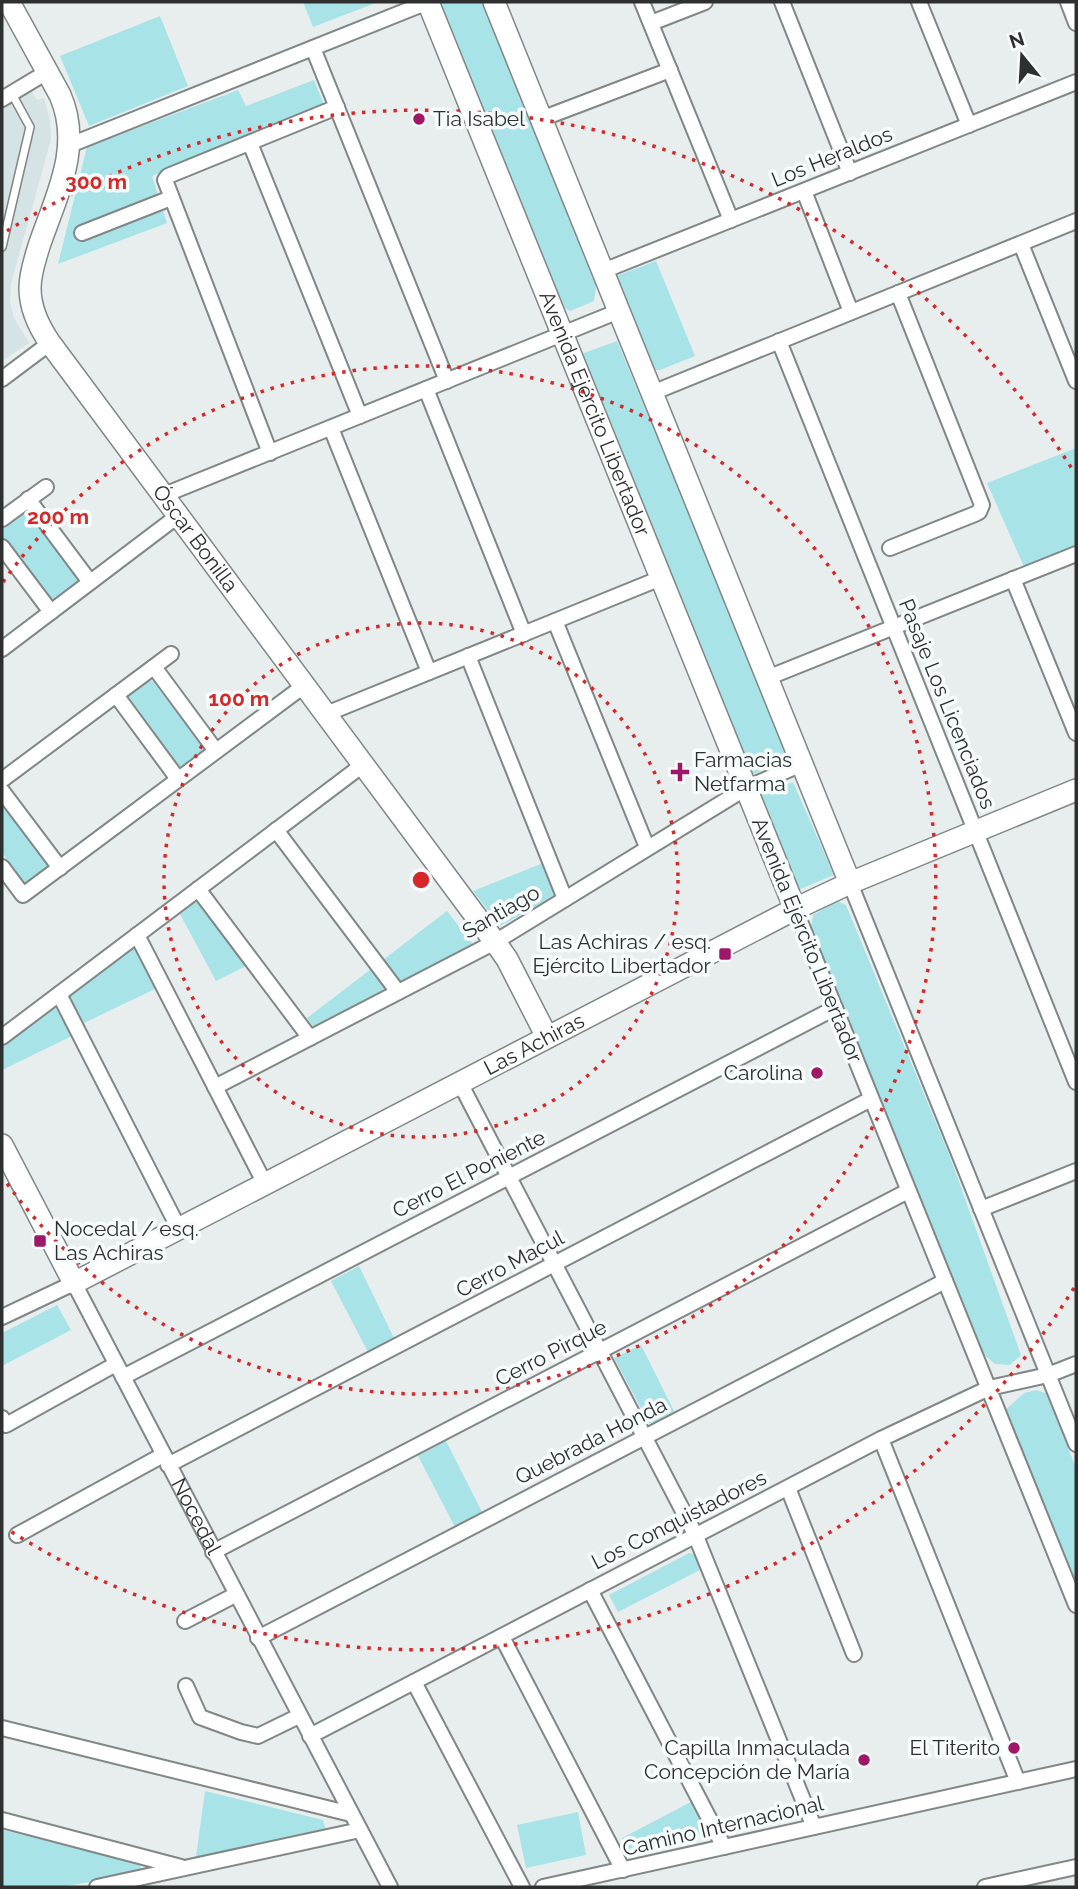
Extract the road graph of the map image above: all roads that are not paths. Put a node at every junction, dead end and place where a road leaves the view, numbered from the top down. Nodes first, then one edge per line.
1 (428, 2) edge
2 (494, 2) edge
3 (642, 2) edge
4 (705, 2) edge
5 (782, 2) edge
6 (919, 2) edge
7 (1068, 2) edge
8 (16, 4) edge
9 (651, 23) junction
10 (1076, 23) edge
11 (313, 48) junction
12 (670, 69) junction
13 (47, 72) junction
14 (1076, 82) edge
15 (7, 96) edge
16 (337, 107) junction
17 (541, 119) junction
18 (969, 125) junction
19 (250, 143) junction
20 (70, 145) junction
21 (850, 173) junction
22 (803, 191) junction
23 (170, 198) junction
24 (731, 220) junction
25 (1076, 221) edge
26 (82, 233) dead end
27 (1021, 244) junction
28 (2, 247) edge
29 (603, 271) junction
30 (898, 293) junction
31 (619, 311) junction
32 (851, 312) junction
33 (562, 334) junction
34 (779, 341) junction
35 (50, 343) junction
36 (2, 379) edge
37 (447, 381) junction
38 (1076, 381) edge
39 (426, 389) junction
40 (652, 393) junction
41 (360, 416) junction
42 (331, 428) junction
43 (270, 453) junction
44 (46, 487) dead end
45 (164, 495) junction
46 (28, 499) junction
47 (179, 515) junction
48 (2, 519) edge
49 (2, 547) edge
50 (890, 548) dead end
51 (1076, 554) edge
52 (661, 578) junction
53 (1013, 579) junction
54 (90, 582) junction
55 (51, 612) junction
56 (555, 621) junction
57 (894, 627) junction
58 (524, 634) junction
59 (2, 649) edge
60 (171, 654) dead end
61 (468, 656) junction
62 (154, 667) junction
63 (429, 672) junction
64 (767, 678) junction
65 (305, 685) junction
66 (116, 695) junction
67 (326, 713) junction
68 (1076, 733) edge
69 (216, 751) junction
70 (364, 764) junction
71 (802, 764) junction
72 (178, 779) junction
73 (2, 780) edge
74 (746, 788) junction
75 (2, 790) edge
76 (1076, 790) edge
77 (276, 831) junction
78 (976, 831) junction
79 (647, 847) junction
80 (2, 867) edge
81 (60, 868) junction
82 (850, 883) junction
83 (198, 889) junction
84 (565, 899) junction
85 (795, 909) junction
86 (137, 935) junction
87 (495, 942) junction
88 (398, 992) junction
89 (59, 994) junction
90 (835, 1008) junction
91 (2, 1037) edge
92 (547, 1037) junction
93 (310, 1038) junction
94 (1076, 1082) edge
95 (460, 1083) junction
96 (215, 1087) junction
97 (871, 1099) junction
98 (5, 1158) edge
99 (1076, 1171) edge
100 (509, 1177) junction
101 (265, 1184) junction
102 (908, 1191) junction
103 (981, 1209) junction
104 (179, 1228) junction
105 (554, 1264) junction
106 (945, 1281) junction
107 (74, 1283) junction
108 (2, 1317) edge
109 (600, 1351) junction
110 (1076, 1364) edge
111 (119, 1371) junction
112 (1048, 1375) junction
113 (989, 1388) junction
114 (2, 1418) edge
115 (645, 1437) junction
116 (881, 1439) junction
117 (1076, 1444) edge
118 (166, 1460) junction
119 (788, 1488) junction
120 (695, 1534) junction
121 (17, 1535) dead end
122 (213, 1552) junction
123 (590, 1590) junction
124 (235, 1594) junction
125 (1076, 1605) edge
126 (185, 1621) dead end
127 (502, 1637) junction
128 (258, 1638) junction
129 (853, 1654) dead end
130 (414, 1682) junction
131 (186, 1686) dead end
132 (299, 1717) junction
133 (2, 1728) edge
134 (310, 1736) junction
135 (1076, 1769) edge
136 (1018, 1782) junction
137 (351, 1814) junction
138 (2, 1819) edge
139 (814, 1827) junction
140 (360, 1830) junction
141 (724, 1847) junction
142 (1076, 1867) edge
143 (186, 1868) junction
144 (623, 1870) junction
145 (97, 1887) edge
146 (390, 1887) edge
147 (522, 1887) edge
148 (543, 1887) edge
149 (985, 1887) edge

1 - 11 street
1 - 33 street, Avenida Ejército Libertador
2 - 17 street
3 - 9 street
4 - 9 street
5 - 21 street
6 - 18 street
7 - 10 street
8 - 13 street, Óscar Bonilla
9 - 12 street
11 - 16 street
11 - 20 street
12 - 17 street
12 - 24 street
13 - 15 street
13 - 20 street, Óscar Bonilla
14 - 18 street, Los Heraldos
15 - 28 lane
16 - 19 street
16 - 37 street
17 - 29 street
18 - 21 street, Los Heraldos
19 - 23 street
19 - 41 street
20 - 35 street, Óscar Bonilla
21 - 22 street, Los Heraldos
22 - 24 street, Los Heraldos
22 - 32 street
23 - 26 street
23 - 43 street
24 - 29 street, Los Heraldos
25 - 27 street
27 - 30 street
27 - 38 street
29 - 31 street
30 - 32 street
30 - 50 street
31 - 33 street
31 - 40 street
32 - 34 street
33 - 37 street
33 - 52 street, Avenida Ejército Libertador
34 - 40 street
34 - 57 street, Pasaje Los Licenciados
35 - 36 street
35 - 45 street, Óscar Bonilla
37 - 39 street
39 - 41 street
39 - 58 street
40 - 64 street
41 - 42 street
42 - 43 street
42 - 63 street
43 - 45 street
44 - 46 street
45 - 47 street, Óscar Bonilla
46 - 48 street
46 - 54 street
47 - 54 street
47 - 65 street, Óscar Bonilla
49 - 55 street
51 - 53 street
52 - 56 street
52 - 74 street, Avenida Ejército Libertador
53 - 57 street
53 - 68 street
54 - 55 street
55 - 59 street
56 - 58 street
56 - 79 street
57 - 64 street
57 - 78 street, Pasaje Los Licenciados
58 - 61 street
60 - 62 street
61 - 63 street
61 - 84 street
62 - 66 street
62 - 69 street
63 - 67 street
64 - 71 street
65 - 67 street, Óscar Bonilla
65 - 69 street
66 - 72 street
66 - 73 street
67 - 70 street, Óscar Bonilla
69 - 72 street
70 - 77 street
70 - 87 street, Óscar Bonilla
71 - 74 street, Santiago
71 - 82 street
72 - 81 street
74 - 79 street, Santiago
74 - 85 street, Avenida Ejército Libertador
75 - 81 street
76 - 78 street, Las Achiras
77 - 83 street
77 - 88 street
78 - 82 street, Las Achiras
78 - 94 street, Pasaje Los Licenciados
79 - 84 street, Santiago
80 - 81 street
82 - 85 street, Las Achiras
82 - 103 street
83 - 86 street
83 - 93 street
84 - 87 street, Santiago
85 - 90 street, Avenida Ejército Libertador
85 - 92 street, Las Achiras
86 - 89 street
86 - 96 street
87 - 88 street, Santiago
87 - 92 street, Óscar Bonilla
88 - 93 street, Santiago
89 - 91 street
89 - 104 street
90 - 97 street, Avenida Ejército Libertador
90 - 100 street, Cerro El Poniente
92 - 95 street, Las Achiras
93 - 96 street, Santiago
95 - 100 street
95 - 101 street, Las Achiras
96 - 101 street
97 - 102 street, Avenida Ejército Libertador
97 - 105 street, Cerro Macul
98 - 107 street, Nocedal
99 - 103 street
100 - 105 street
100 - 111 street, Cerro El Poniente
101 - 104 street, Las Achiras
102 - 106 street, Avenida Ejército Libertador
102 - 109 street, Cerro Pirque
103 - 112 street
104 - 107 street, Las Achiras
105 - 109 street
105 - 118 street, Cerro Macul
106 - 113 street, Avenida Ejército Libertador
106 - 115 street, Quebrada Honda
107 - 108 street, Las Achiras
107 - 111 street, Nocedal
109 - 115 street
109 - 122 street, Cerro Pirque
110 - 112 street, Los Conquistadores
111 - 114 street, Cerro El Poniente
111 - 118 street, Nocedal
112 - 113 street, Los Conquistadores
112 - 117 street
113 - 116 street, Los Conquistadores
113 - 125 street, Avenida Ejército Libertador
115 - 120 street
115 - 128 street, Quebrada Honda
116 - 119 street, Los Conquistadores
116 - 136 street
118 - 121 street, Cerro Macul
118 - 122 street, Nocedal
119 - 120 street, Los Conquistadores
119 - 129 street
120 - 123 street, Los Conquistadores
120 - 139 street
122 - 124 street, Nocedal
123 - 127 street, Los Conquistadores
123 - 141 street
124 - 126 street
124 - 128 street, Nocedal
127 - 130 street, Los Conquistadores
127 - 144 street
128 - 132 street, Nocedal
130 - 134 street, Los Conquistadores
130 - 147 street
131 - 132 street
132 - 134 street, Nocedal
133 - 137 street
134 - 137 street, Nocedal
135 - 136 street, Camino Internacional
136 - 139 street, Camino Internacional
137 - 140 street, Nocedal
138 - 143 street
139 - 141 street, Camino Internacional
140 - 143 street
140 - 146 street, Nocedal
141 - 144 street, Camino Internacional
142 - 149 street
143 - 145 street
144 - 148 street, Camino Internacional

